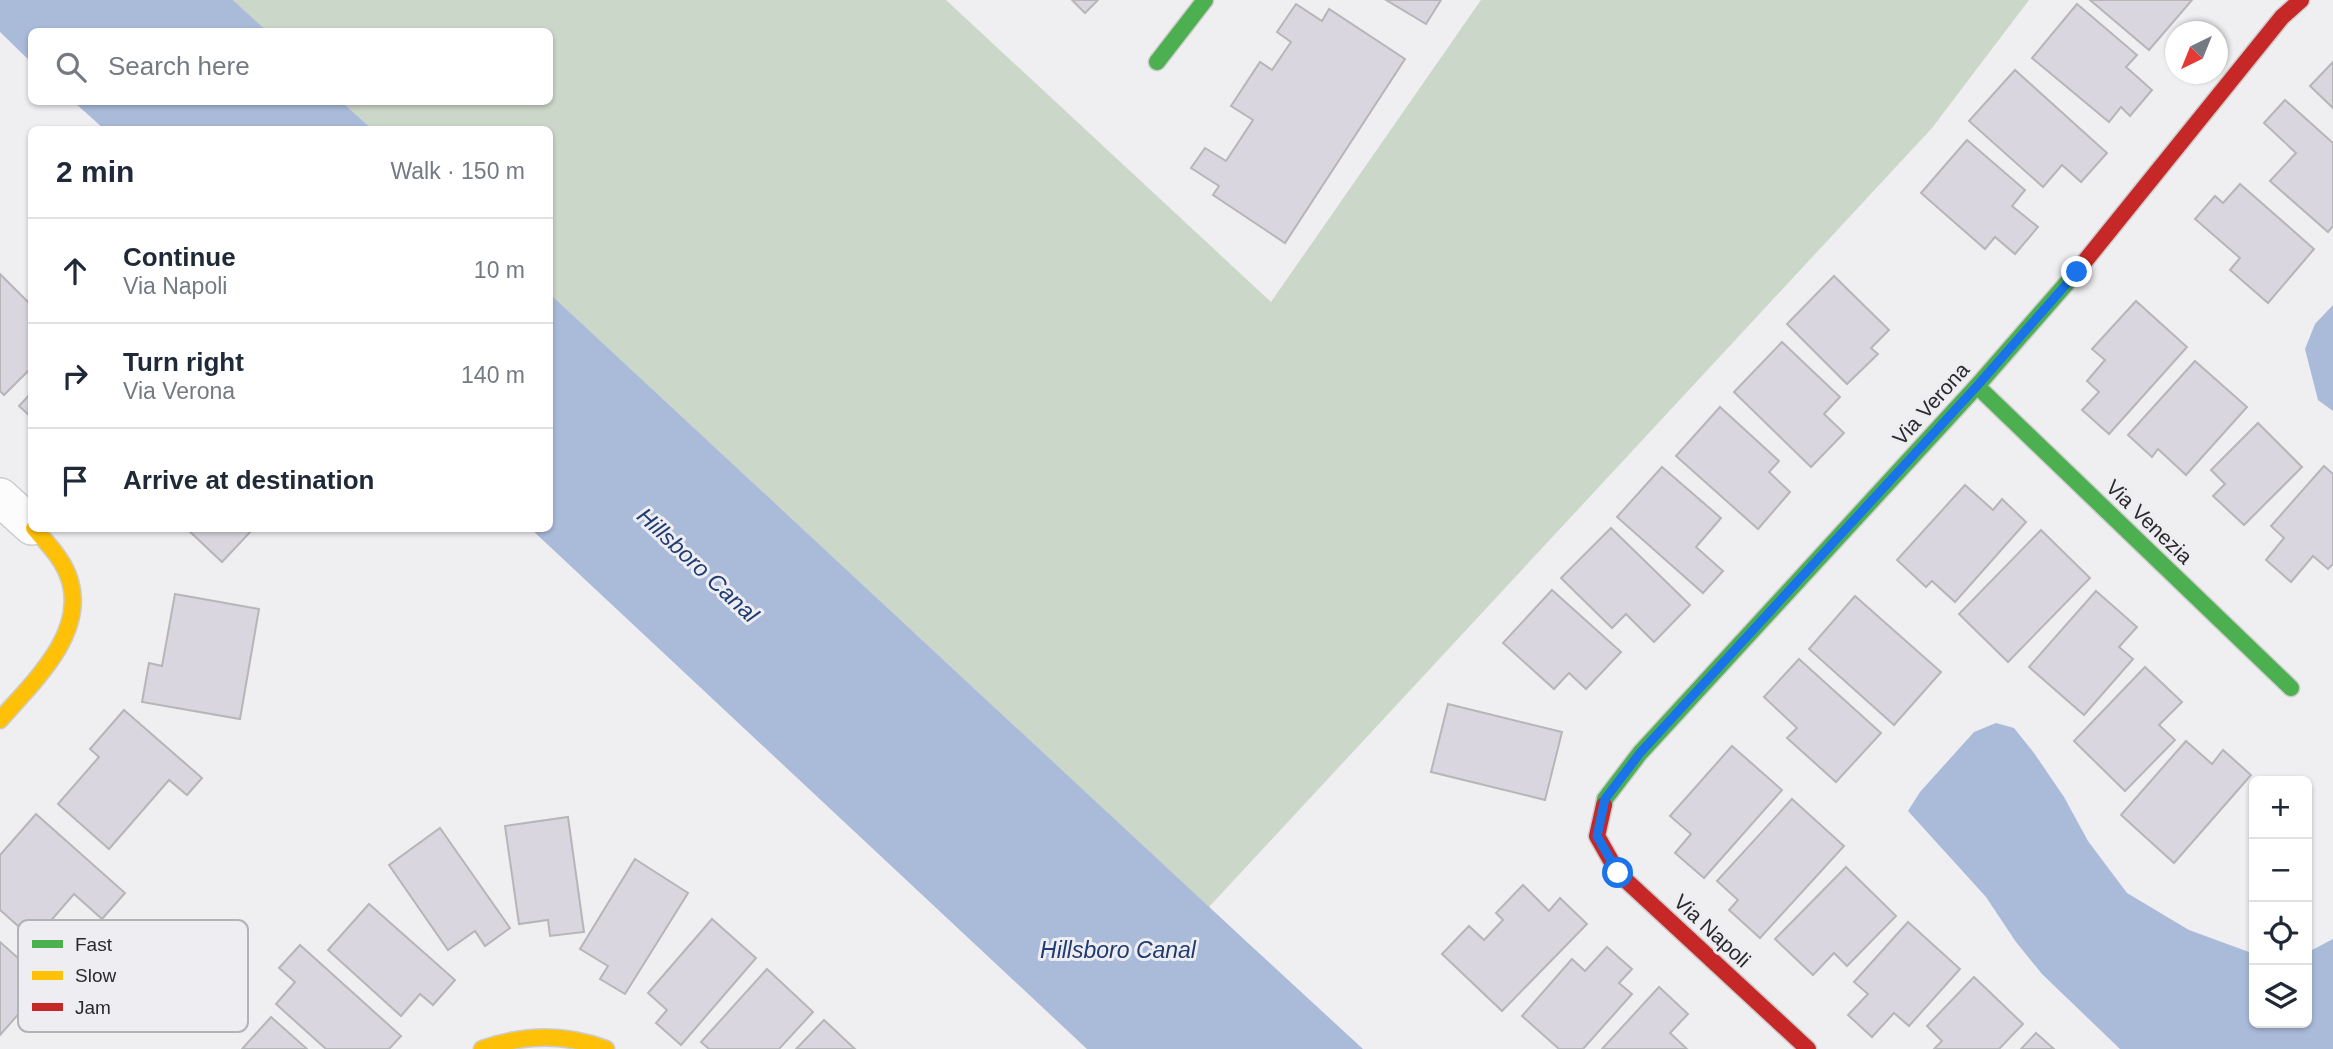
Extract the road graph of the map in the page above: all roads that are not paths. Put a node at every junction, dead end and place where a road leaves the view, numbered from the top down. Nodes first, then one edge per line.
1 (1205, 0) edge
2 (2301, 0) edge
3 (1157, 62) dead end
4 (1977, 386) junction
5 (0, 497) edge
6 (28, 522) edge
7 (38, 532) edge
8 (2291, 688) dead end
9 (0, 720) edge
10 (1597, 836) joint
11 (482, 1049) edge
12 (606, 1049) edge
13 (1808, 1049) edge

1 - 3 street
2 - 4 street, Via Verona
4 - 8 street, Via Venezia
4 - 10 street, Via Verona
5 - 6 street
7 - 9 street
10 - 13 street, Via Napoli
11 - 12 street

